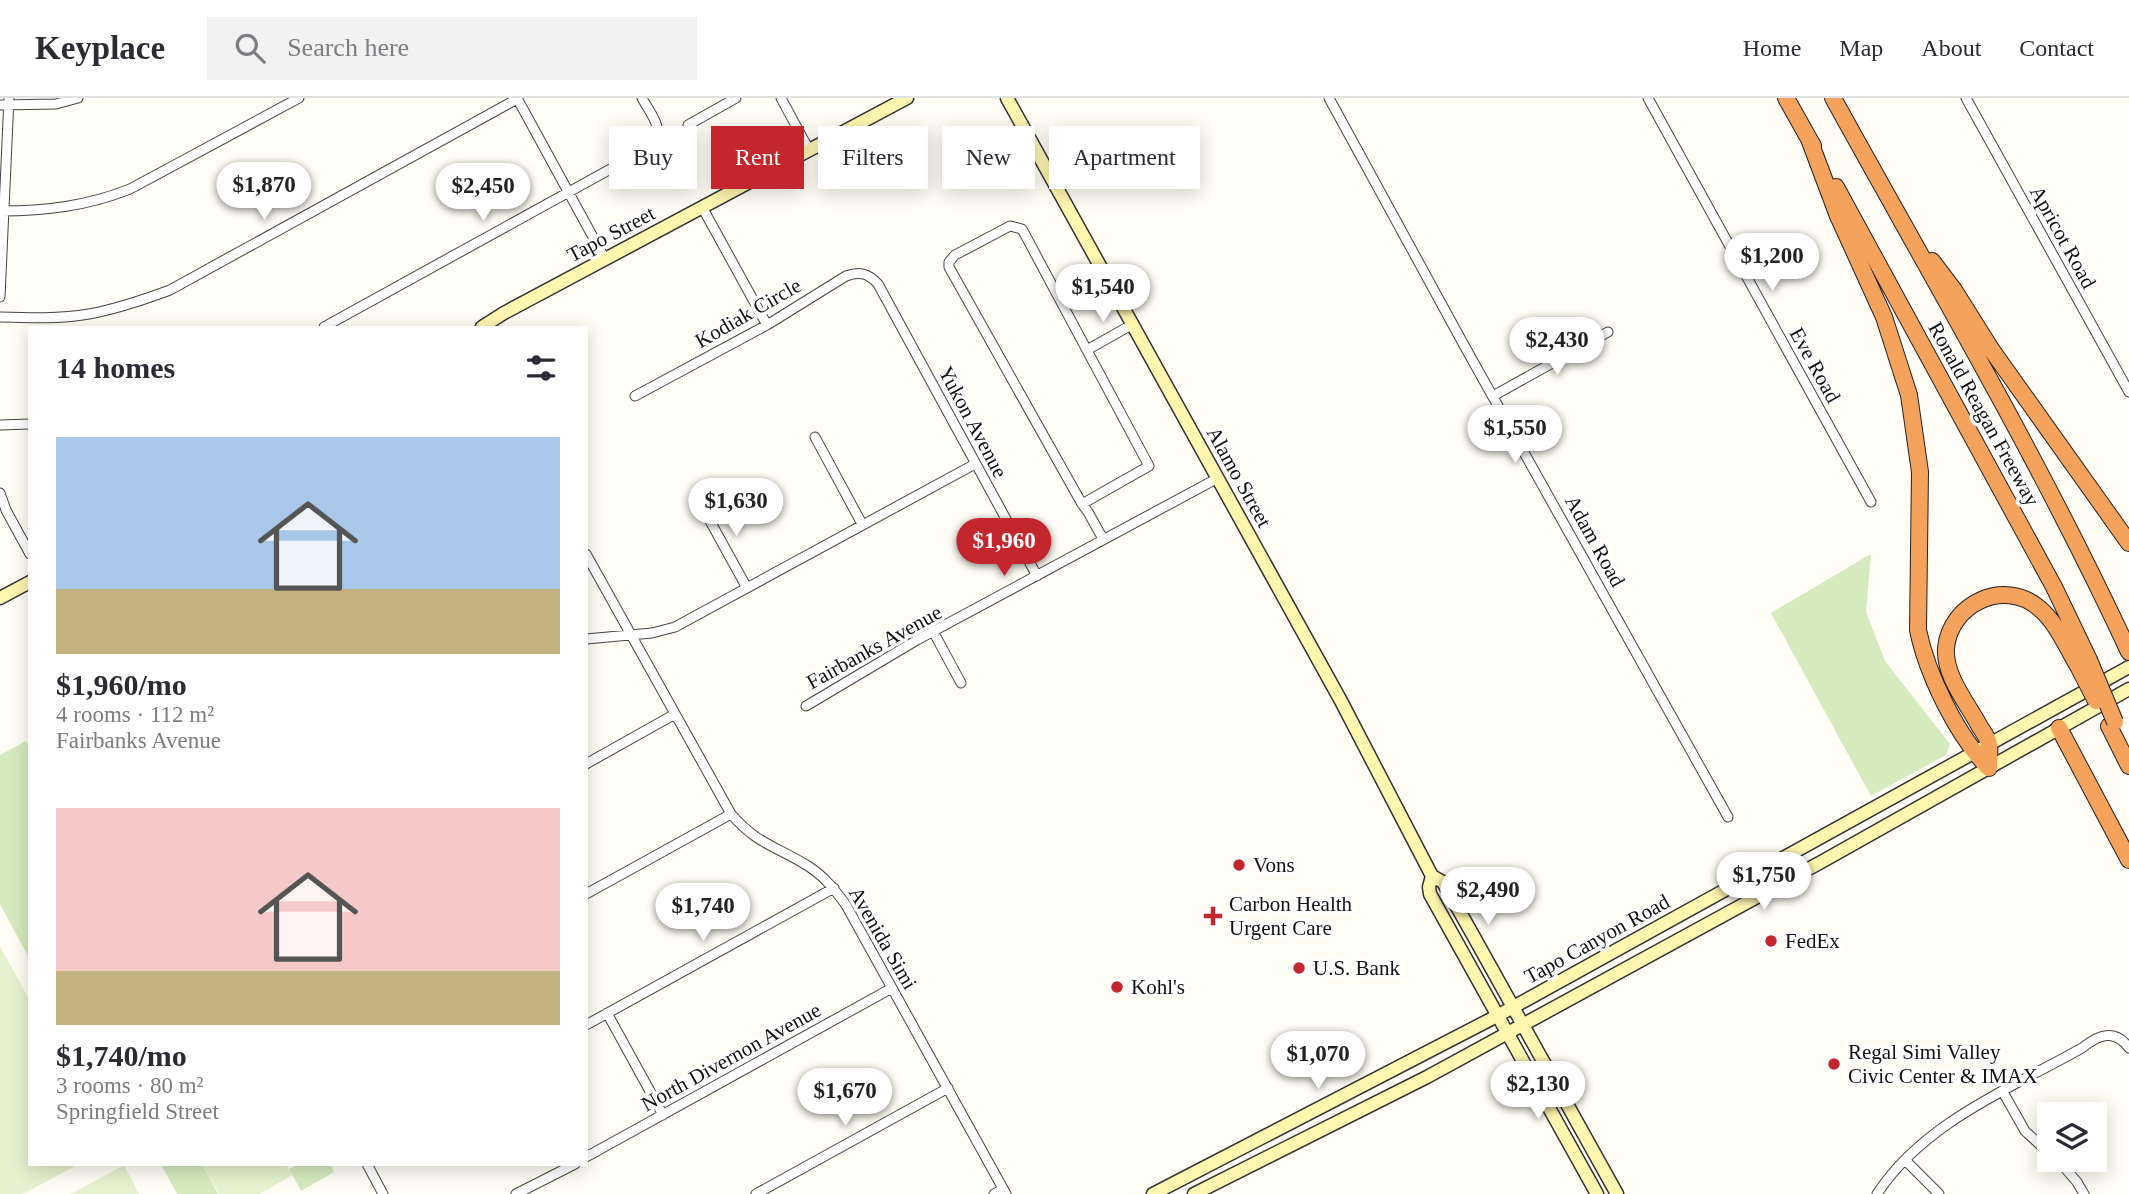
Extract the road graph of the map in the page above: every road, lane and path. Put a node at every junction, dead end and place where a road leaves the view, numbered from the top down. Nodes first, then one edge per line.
1 (78, 98) edge
2 (299, 98) edge
3 (517, 98) edge
4 (642, 98) edge
5 (736, 98) edge
6 (780, 98) edge
7 (906, 98) edge
8 (1007, 98) edge
9 (1329, 98) edge
10 (1647, 98) edge
11 (1786, 98) edge
12 (1833, 98) edge
13 (1966, 98) edge
14 (6, 102) edge
15 (688, 125) dead end
16 (1810, 139) junction
17 (809, 150) junction
18 (569, 193) junction
19 (702, 207) junction
20 (2, 211) edge
21 (1896, 212) junction
22 (605, 259) junction
23 (878, 284) joint
24 (0, 298) edge
25 (0, 317) edge
26 (1133, 324) junction
27 (767, 325) junction
28 (326, 326) edge
29 (484, 326) edge
30 (1608, 332) dead end
31 (1087, 350) junction
32 (2129, 392) edge
33 (635, 396) dead end
34 (1493, 396) junction
35 (28, 424) edge
36 (0, 425) edge
37 (814, 438) dead end
38 (975, 464) junction
39 (1217, 478) junction
40 (0, 493) edge
41 (699, 501) dead end
42 (1871, 502) dead end
43 (1082, 505) junction
44 (3, 511) edge
45 (862, 524) junction
46 (1104, 538) junction
47 (2129, 543) edge
48 (28, 551) edge
49 (588, 558) edge
50 (1037, 576) junction
51 (28, 583) edge
52 (747, 588) junction
53 (0, 598) edge
54 (934, 633) junction
55 (631, 635) junction
56 (588, 639) edge
57 (2126, 645) edge
58 (2083, 663) junction
59 (2129, 667) edge
60 (961, 682) dead end
61 (2129, 689) edge
62 (806, 706) dead end
63 (675, 715) junction
64 (2112, 724) junction
65 (2059, 728) junction
66 (1990, 744) junction
67 (1973, 753) junction
68 (2129, 757) edge
69 (588, 763) edge
70 (2129, 766) edge
71 (1989, 768) junction
72 (731, 814) junction
73 (1728, 817) dead end
74 (2129, 860) edge
75 (1432, 876) junction
76 (834, 888) junction
77 (588, 893) edge
78 (892, 988) junction
79 (1513, 1007) junction
80 (607, 1013) junction
81 (1497, 1016) junction
82 (588, 1024) edge
83 (1522, 1024) junction
84 (1508, 1032) junction
85 (2129, 1048) edge
86 (948, 1088) junction
87 (2003, 1092) junction
88 (663, 1115) junction
89 (2037, 1142) edge
90 (588, 1156) edge
91 (1905, 1160) junction
92 (368, 1166) edge
93 (571, 1166) edge
94 (2068, 1172) edge
95 (1005, 1191) edge
96 (383, 1194) edge
97 (516, 1194) edge
98 (756, 1194) edge
99 (994, 1194) edge
100 (1153, 1194) edge
101 (1194, 1194) edge
102 (1597, 1194) edge
103 (1617, 1194) edge
104 (1877, 1194) edge
105 (1939, 1194) edge
106 (2084, 1194) edge

1 - 14 street
2 - 20 street
3 - 18 street
3 - 25 street
4 - 18 street
5 - 15 street
6 - 17 street
7 - 17 main road, Tapo Street
8 - 26 main road, Alamo Street
9 - 34 street, Adam Road
10 - 42 street, Eve Road
11 - 16 highway, Ronald Reagan Freeway
12 - 21 highway, Ronald Reagan Freeway
13 - 32 street, Apricot Road
14 - 20 street
16 - 58 highway, Ronald Reagan Freeway
16 - 67 highway
17 - 19 main road, Tapo Street
18 - 22 street
18 - 28 street
19 - 22 main road, Tapo Street
19 - 27 street
20 - 24 street
21 - 47 highway
21 - 57 highway, Ronald Reagan Freeway
22 - 29 main road, Tapo Street
23 - 27 street, Kodiak Circle
23 - 38 street, Yukon Avenue
26 - 31 street
26 - 39 main road, Alamo Street
27 - 33 street, Kodiak Circle
30 - 34 street
31 - 43 street
31 - 43 street
34 - 73 street, Adam Road
35 - 36 street
37 - 45 street
38 - 45 street
38 - 50 street, Yukon Avenue
39 - 46 street, Fairbanks Avenue
39 - 75 main road, Alamo Street
40 - 44 street
41 - 52 street
43 - 46 street
44 - 48 street
45 - 52 street
46 - 50 street, Fairbanks Avenue
49 - 55 street, Avenida Simi
50 - 54 street, Fairbanks Avenue
51 - 53 main road
52 - 55 street
54 - 60 street
54 - 62 street, Fairbanks Avenue
55 - 56 street
55 - 63 street, Avenida Simi
58 - 64 highway, bridge
58 - 66 highway
59 - 66 main road, Tapo Canyon Road
61 - 65 main road, Tapo Canyon Road
63 - 69 street
63 - 72 street, Avenida Simi
64 - 68 highway
64 - 70 highway
65 - 71 main road, Tapo Canyon Road
65 - 74 highway
66 - 67 main road, Tapo Canyon Road
66 - 71 highway
67 - 71 highway
67 - 79 main road, Tapo Canyon Road
71 - 83 main road, Tapo Canyon Road
72 - 76 street, Avenida Simi
72 - 77 street
75 - 79 main road, Alamo Street
75 - 81 main road, Alamo Street
76 - 78 street, Avenida Simi
76 - 80 street
78 - 86 street, Avenida Simi
78 - 88 street, North Divernon Avenue
79 - 81 main road, Tapo Canyon Road
79 - 83 main road, Alamo Street
80 - 82 street
80 - 88 street
81 - 84 main road, Alamo Street
81 - 100 main road, Tapo Canyon Road
83 - 84 main road, Tapo Canyon Road
83 - 103 main road, Alamo Street
84 - 101 main road, Tapo Canyon Road
84 - 102 main road, Alamo Street
85 - 87 street
86 - 95 street, Avenida Simi
86 - 98 street
87 - 89 street
87 - 91 street
88 - 90 street, North Divernon Avenue
91 - 104 street
91 - 105 street
92 - 96 street
93 - 97 street
94 - 106 street
95 - 99 street

